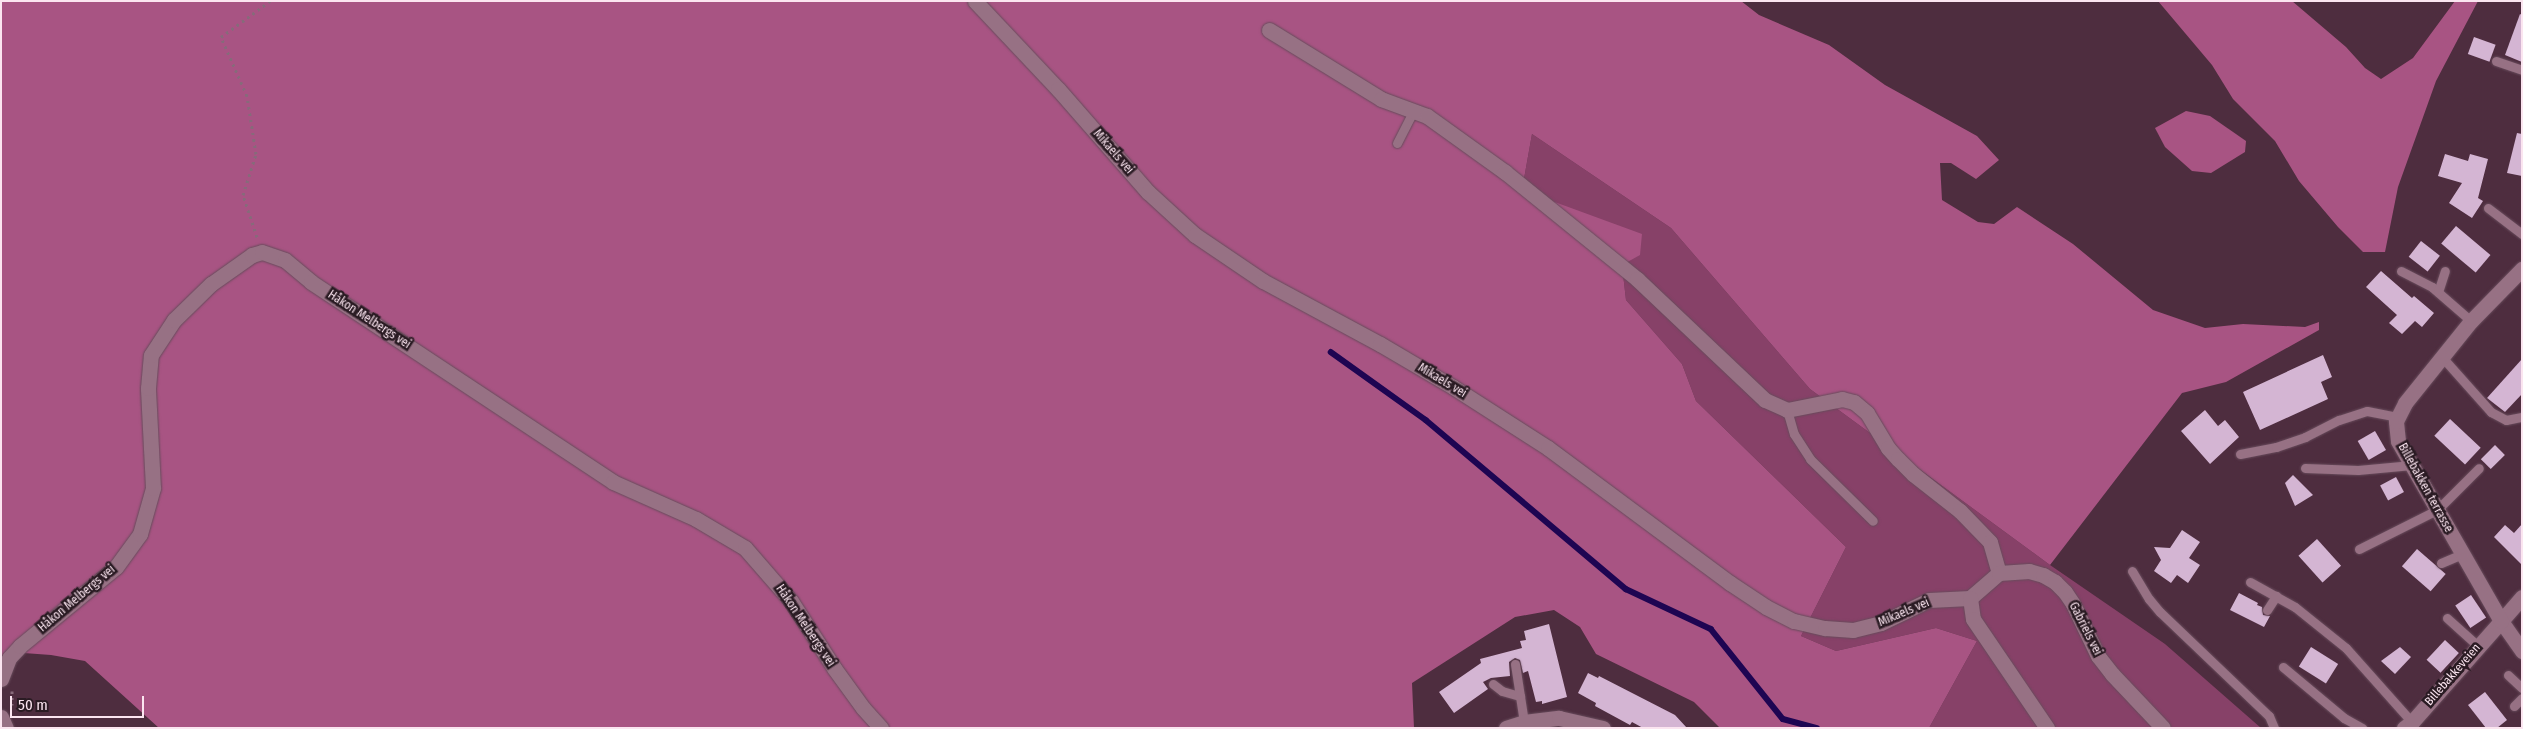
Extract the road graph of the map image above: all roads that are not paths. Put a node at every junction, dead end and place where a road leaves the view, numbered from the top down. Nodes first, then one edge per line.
1 (974, 1) edge
2 (1269, 30) dead end
3 (2496, 61) dead end
4 (2522, 70) edge
5 (1414, 111) junction
6 (1396, 143) dead end
7 (2488, 208) dead end
8 (2522, 234) edge
9 (2522, 269) edge
10 (2401, 270) dead end
11 (2445, 271) dead end
12 (2438, 292) junction
13 (2471, 321) junction
14 (2442, 357) junction
15 (1787, 410) junction
16 (2398, 417) junction
17 (2522, 417) edge
18 (2240, 454) dead end
19 (2412, 465) junction
20 (2305, 468) dead end
21 (2479, 468) dead end
22 (2437, 510) junction
23 (1873, 521) dead end
24 (2359, 549) dead end
25 (2462, 554) junction
26 (2441, 563) dead end
27 (2132, 571) dead end
28 (1999, 573) junction
29 (2250, 582) dead end
30 (2276, 596) junction
31 (2522, 597) edge
32 (1970, 598) junction
33 (2267, 610) dead end
34 (2447, 618) dead end
35 (2502, 621) junction
36 (2478, 646) junction
37 (2522, 650) edge
38 (1515, 664) dead end
39 (2283, 666) dead end
40 (2508, 675) dead end
41 (7, 684) edge
42 (1492, 684) dead end
43 (2522, 688) edge
44 (1520, 696) junction
45 (2522, 698) edge
46 (2514, 706) dead end
47 (7, 713) edge
48 (1524, 722) junction
49 (2408, 725) edge
50 (6, 728) edge
51 (881, 728) edge
52 (1506, 728) edge
53 (1603, 728) edge
54 (2047, 728) edge
55 (2163, 728) edge
56 (2274, 728) edge
57 (2362, 728) edge

1 - 32 street, Mikaels vei
2 - 5 street
3 - 4 lane
5 - 6 lane
5 - 15 street
7 - 8 lane
9 - 13 street
10 - 12 lane
11 - 12 lane
12 - 13 lane
13 - 14 street
14 - 16 street
14 - 17 lane
15 - 23 lane
15 - 28 street
16 - 18 lane
16 - 19 street, Billebakken terrasse
19 - 20 lane
19 - 22 street, Billebakken terrasse
21 - 22 lane
22 - 24 lane
22 - 25 street, Billebakken terrasse
25 - 26 lane
25 - 35 street, Billebakken terrasse
27 - 56 lane
28 - 32 street
28 - 55 street, Gabriels vei
29 - 30 lane
30 - 33 lane
30 - 49 lane
31 - 35 street
32 - 54 street
34 - 36 lane
35 - 36 street, Billebakkeveien
35 - 37 street, Billebakken terrasse
36 - 49 street, Billebakkeveien
38 - 44 lane
39 - 57 lane
40 - 43 lane
41 - 51 street, Håkon Melbergs vei
42 - 44 lane
44 - 48 lane
45 - 46 lane
47 - 50 street
48 - 52 street
48 - 53 street

